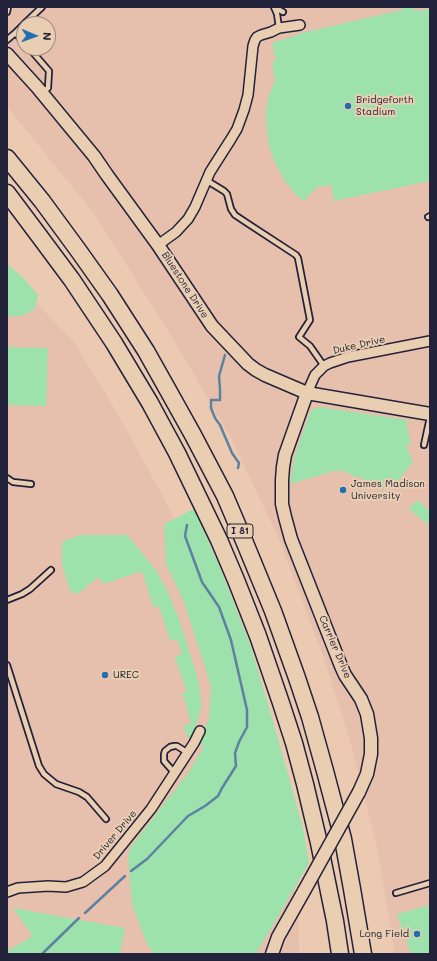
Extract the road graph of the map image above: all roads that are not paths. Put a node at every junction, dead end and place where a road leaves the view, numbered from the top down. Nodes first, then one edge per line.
1 (8, 7) edge
2 (42, 7) edge
3 (274, 7) edge
4 (7, 12) edge
5 (283, 12) dead end
6 (32, 16) edge
7 (300, 26) dead end
8 (279, 28) junction
9 (16, 33) edge
10 (7, 40) edge
11 (7, 54) edge
12 (37, 56) edge
13 (42, 93) junction
14 (7, 158) edge
15 (206, 180) junction
16 (7, 194) edge
17 (158, 245) junction
18 (430, 341) edge
19 (324, 366) junction
20 (308, 393) junction
21 (430, 414) edge
22 (430, 417) edge
23 (424, 445) dead end
24 (7, 478) edge
25 (31, 484) dead end
26 (51, 570) dead end
27 (7, 600) edge
28 (7, 665) edge
29 (200, 731) dead end
30 (188, 753) junction
31 (176, 772) junction
32 (106, 819) dead end
33 (430, 883) edge
34 (7, 892) edge
35 (396, 892) dead end
36 (272, 954) edge
37 (340, 954) edge
38 (363, 954) edge

1 - 4 lane
2 - 6 lane
3 - 5 lane
3 - 8 lane
7 - 8 street
8 - 15 street
9 - 10 lane
11 - 13 street, Bluestone Drive
12 - 13 lane
13 - 17 street, Bluestone Drive
14 - 38 highway, I 81
15 - 17 street
15 - 19 lane
16 - 37 highway, I 81
17 - 20 street, Bluestone Drive
18 - 19 street, Duke Drive
19 - 20 street, Duke Drive
20 - 21 street, Bluestone Drive
20 - 36 street, Carrier Drive, bridge
22 - 23 lane
24 - 25 lane
26 - 27 lane
28 - 32 lane
29 - 30 street, Driver Drive
30 - 31 street, Driver Drive
30 - 31 lane
31 - 34 street, Driver Drive
33 - 35 lane

